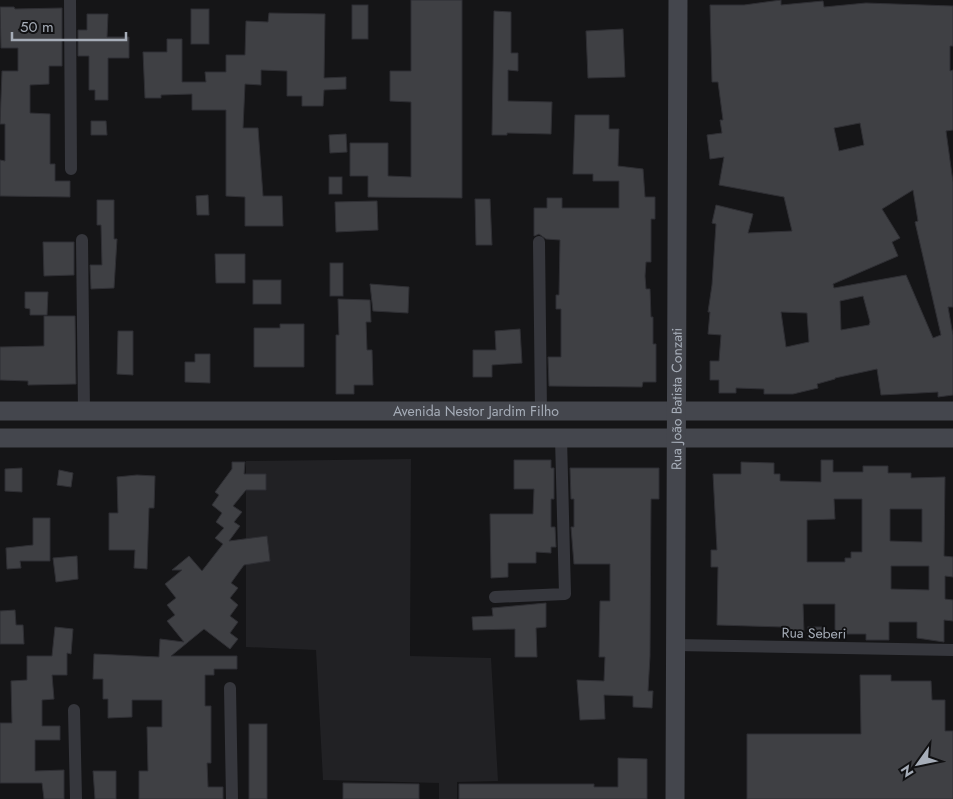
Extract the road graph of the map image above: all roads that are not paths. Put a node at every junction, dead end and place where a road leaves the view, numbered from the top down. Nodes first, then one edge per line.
1 (70, 0) edge
2 (678, 0) edge
3 (71, 170) dead end
4 (82, 240) dead end
5 (539, 242) dead end
6 (0, 410) edge
7 (20, 410) junction
8 (84, 411) junction
9 (166, 411) junction
10 (453, 411) junction
11 (542, 411) junction
12 (676, 411) junction
13 (953, 411) edge
14 (0, 438) edge
15 (21, 438) junction
16 (166, 438) junction
17 (454, 438) junction
18 (561, 438) junction
19 (676, 438) junction
20 (953, 438) edge
21 (495, 597) dead end
22 (675, 646) junction
23 (953, 650) edge
24 (230, 688) dead end
25 (74, 710) dead end
26 (76, 799) edge
27 (232, 799) edge
28 (675, 799) edge

1 - 3 street
2 - 12 main road, Rua João Batista Conzati
4 - 8 street
5 - 11 street
6 - 7 main road, Avenida Nestor Jardim Filho
7 - 8 main road, Avenida Nestor Jardim Filho
7 - 15 main road
8 - 9 main road, Avenida Nestor Jardim Filho
9 - 10 main road, Avenida Nestor Jardim Filho
9 - 16 main road
10 - 11 main road, Avenida Nestor Jardim Filho
10 - 17 main road
11 - 12 main road, Avenida Nestor Jardim Filho
12 - 13 main road, Avenida Nestor Jardim Filho
12 - 19 main road, Rua João Batista Conzati
14 - 15 main road, Avenida Nestor Jardim Filho
15 - 16 main road, Avenida Nestor Jardim Filho
16 - 17 main road, Avenida Nestor Jardim Filho
17 - 18 main road, Avenida Nestor Jardim Filho
18 - 19 main road, Avenida Nestor Jardim Filho
18 - 21 street
19 - 20 main road, Avenida Nestor Jardim Filho
19 - 22 main road, Rua João Batista Conzati
22 - 23 street, Rua Seberi
22 - 28 main road, Rua João Batista Conzati
24 - 27 street
25 - 26 street

